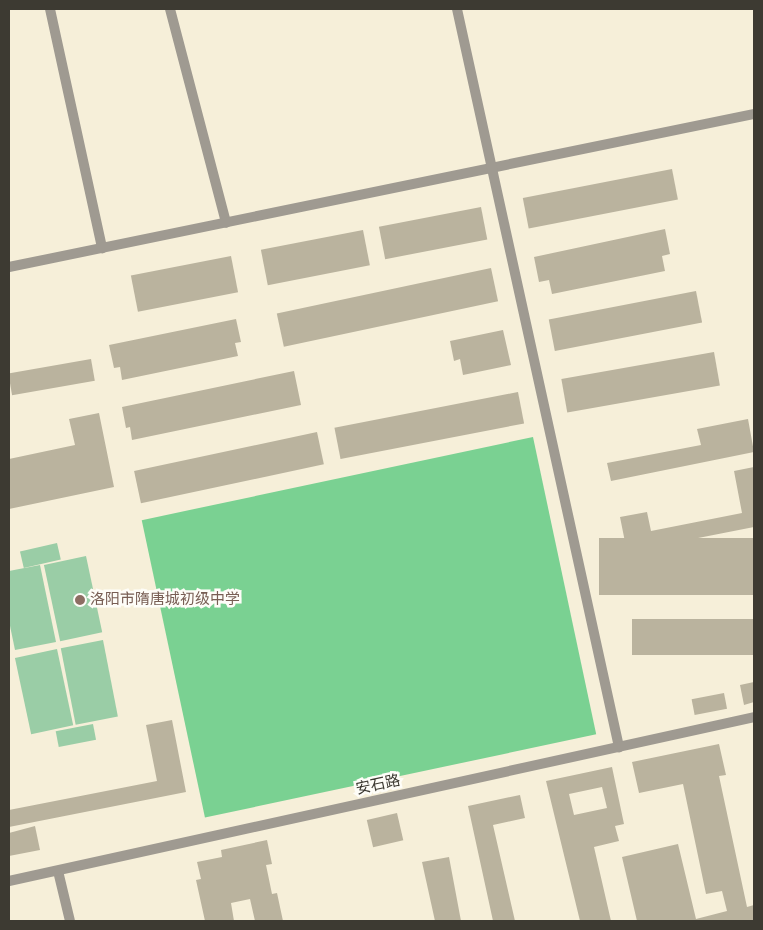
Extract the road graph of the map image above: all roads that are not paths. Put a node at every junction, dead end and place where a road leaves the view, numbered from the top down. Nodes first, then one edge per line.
1 (50, 9) edge
2 (170, 9) edge
3 (457, 9) edge
4 (754, 114) edge
5 (491, 168) junction
6 (226, 222) junction
7 (102, 248) junction
8 (9, 267) edge
9 (754, 717) edge
10 (619, 748) junction
11 (58, 870) junction
12 (9, 881) edge
13 (70, 921) edge

1 - 7 street
2 - 6 street
3 - 5 street
4 - 5 street
5 - 6 street
5 - 10 street
6 - 7 street
7 - 8 street
9 - 10 street, 安石路
10 - 11 street, 安石路
11 - 12 street, 安石路
11 - 13 street

